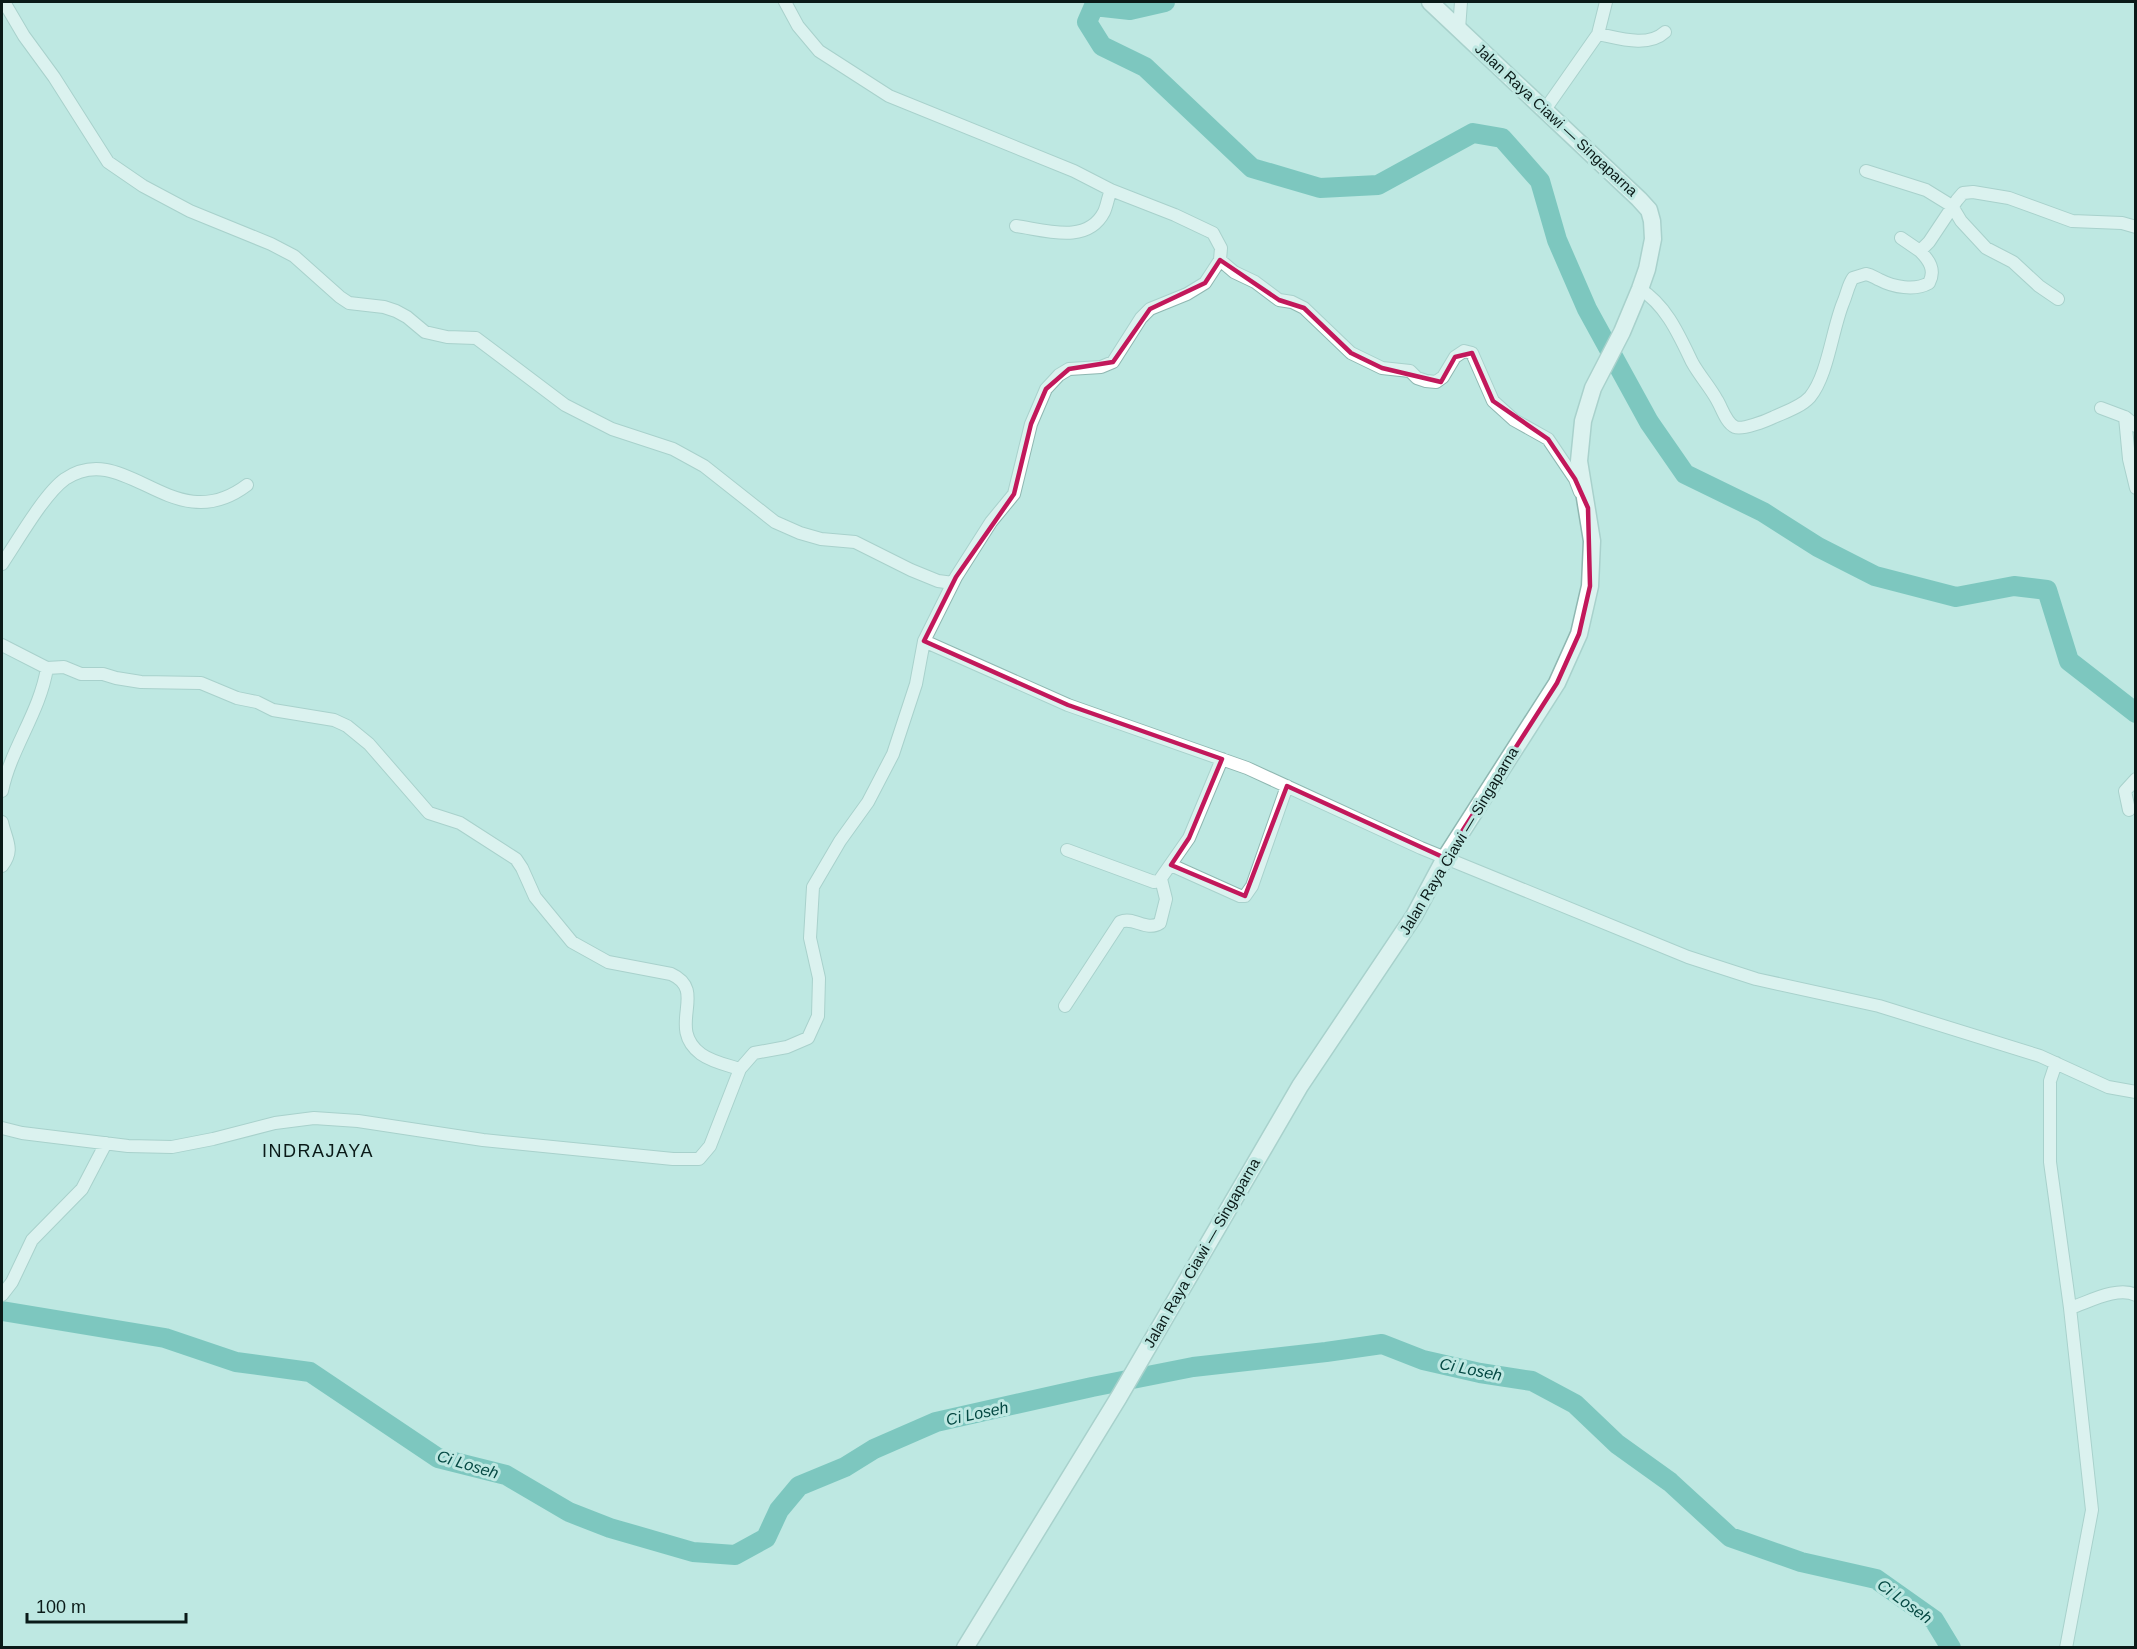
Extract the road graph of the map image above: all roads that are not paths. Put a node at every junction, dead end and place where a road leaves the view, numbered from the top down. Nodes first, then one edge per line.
1 (4, 2) edge
2 (785, 2) edge
3 (1430, 2) edge
4 (1461, 2) edge
5 (1606, 2) edge
6 (1459, 29) junction
7 (1665, 32) dead end
8 (1598, 34) junction
9 (1544, 111) junction
10 (1866, 171) dead end
11 (1111, 190) junction
12 (1952, 206) junction
13 (1016, 226) dead end
14 (2136, 227) edge
15 (1901, 238) dead end
16 (1920, 251) junction
17 (1220, 260) junction
18 (1640, 289) junction
19 (2058, 299) dead end
20 (2101, 408) dead end
21 (2125, 417) junction
22 (2136, 426) edge
23 (247, 485) dead end
24 (2136, 488) edge
25 (1588, 508) junction
26 (2, 564) edge
27 (953, 583) junction
28 (924, 641) junction
29 (2, 645) edge
30 (47, 668) junction
31 (1222, 759) junction
32 (2136, 780) edge
33 (1287, 786) junction
34 (2, 791) edge
35 (2129, 810) dead end
36 (2, 822) edge
37 (1067, 850) dead end
38 (1445, 858) junction
39 (1171, 865) junction
40 (2, 866) edge
41 (1161, 879) junction
42 (1065, 1005) dead end
43 (2056, 1063) junction
44 (740, 1069) junction
45 (2136, 1092) edge
46 (2, 1128) edge
47 (106, 1143) junction
48 (2, 1295) edge
49 (2136, 1295) edge
50 (2070, 1308) junction
51 (965, 1647) edge
52 (2066, 1647) edge

1 - 27 street
2 - 11 street
3 - 6 main road, Jalan Raya Ciawi — Singaparna
4 - 6 street
5 - 8 street
6 - 9 main road, Jalan Raya Ciawi — Singaparna
7 - 8 street
8 - 9 street
9 - 18 main road, Jalan Raya Ciawi — Singaparna
10 - 12 street
11 - 13 street
11 - 17 street
12 - 14 street
12 - 16 street
12 - 19 street
15 - 16 street
16 - 18 street
17 - 25 street
17 - 27 street
18 - 25 main road, Jalan Raya Ciawi — Singaparna
20 - 21 street
21 - 22 street
21 - 24 street
23 - 26 street
25 - 38 main road, Jalan Raya Ciawi — Singaparna
27 - 28 street
28 - 31 street
28 - 44 street
29 - 30 street
30 - 34 street
30 - 44 street
31 - 33 street
31 - 39 street
32 - 35 street
33 - 38 street
33 - 39 street
36 - 40 street
37 - 41 street
38 - 43 street
38 - 51 main road, Jalan Raya Ciawi — Singaparna
39 - 41 street
41 - 42 street
43 - 45 street
43 - 50 street
44 - 47 street
46 - 47 street
47 - 48 street
49 - 50 street
50 - 52 street

